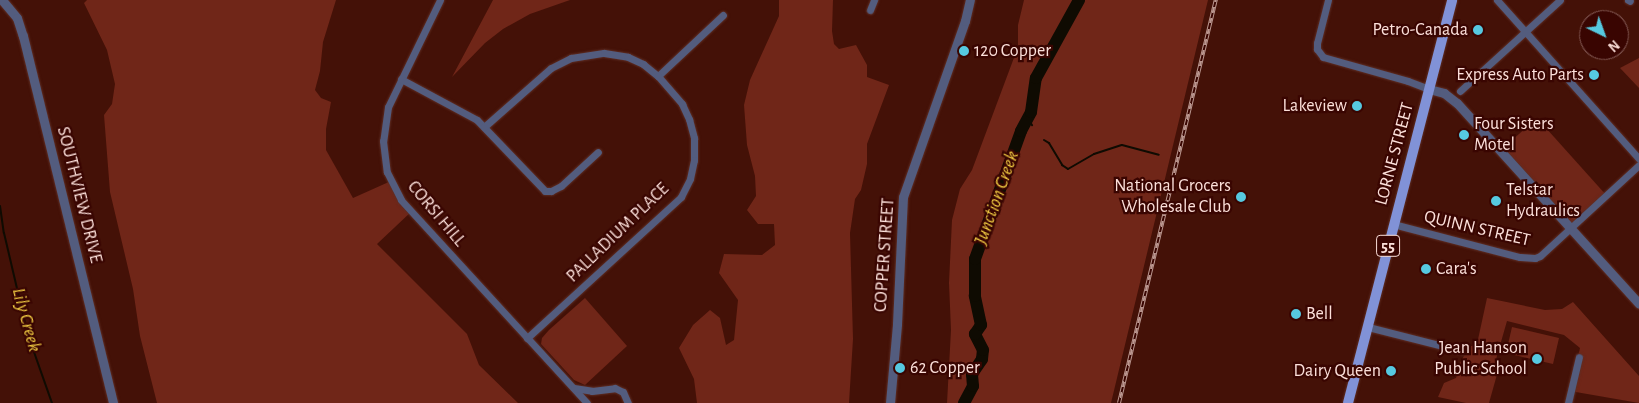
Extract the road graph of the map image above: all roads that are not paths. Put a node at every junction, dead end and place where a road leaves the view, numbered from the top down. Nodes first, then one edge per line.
1 (2, 0) edge
2 (440, 0) edge
3 (874, 0) edge
4 (970, 0) edge
5 (1328, 0) edge
6 (1452, 0) edge
7 (1497, 0) edge
8 (1560, 0) edge
9 (870, 10) dead end
10 (723, 14) dead end
11 (1526, 32) junction
12 (658, 76) junction
13 (401, 79) junction
14 (1429, 89) junction
15 (1460, 91) dead end
16 (484, 126) junction
17 (598, 152) dead end
18 (1639, 159) edge
19 (1639, 165) edge
20 (1393, 224) junction
21 (1571, 228) junction
22 (1639, 304) edge
23 (1368, 327) junction
24 (527, 338) junction
25 (1463, 351) dead end
26 (1578, 357) dead end
27 (571, 387) junction
28 (113, 403) edge
29 (587, 403) edge
30 (628, 403) edge
31 (890, 403) edge
32 (1348, 403) edge
33 (1568, 403) edge

1 - 28 street, SOUTHVIEW DRIVE
2 - 13 street, CORSI HILL
3 - 9 street
4 - 31 street, COPPER STREET
5 - 14 street
6 - 14 main road, LORNE STREET / 55
7 - 11 street
8 - 11 street
10 - 12 street
11 - 15 street
11 - 18 street
12 - 16 street, PALLADIUM PLACE
12 - 24 street, PALLADIUM PLACE
13 - 16 street
13 - 24 street, CORSI HILL
14 - 20 main road, LORNE STREET / 55
14 - 21 street
16 - 17 street
19 - 21 street, QUINN STREET
20 - 21 street, QUINN STREET
20 - 23 main road, LORNE STREET / 55
21 - 22 street
23 - 25 street
23 - 32 main road, LORNE STREET / 55
24 - 27 street, CORSI HILL
26 - 33 street
27 - 29 street, CORSI HILL
27 - 30 street

